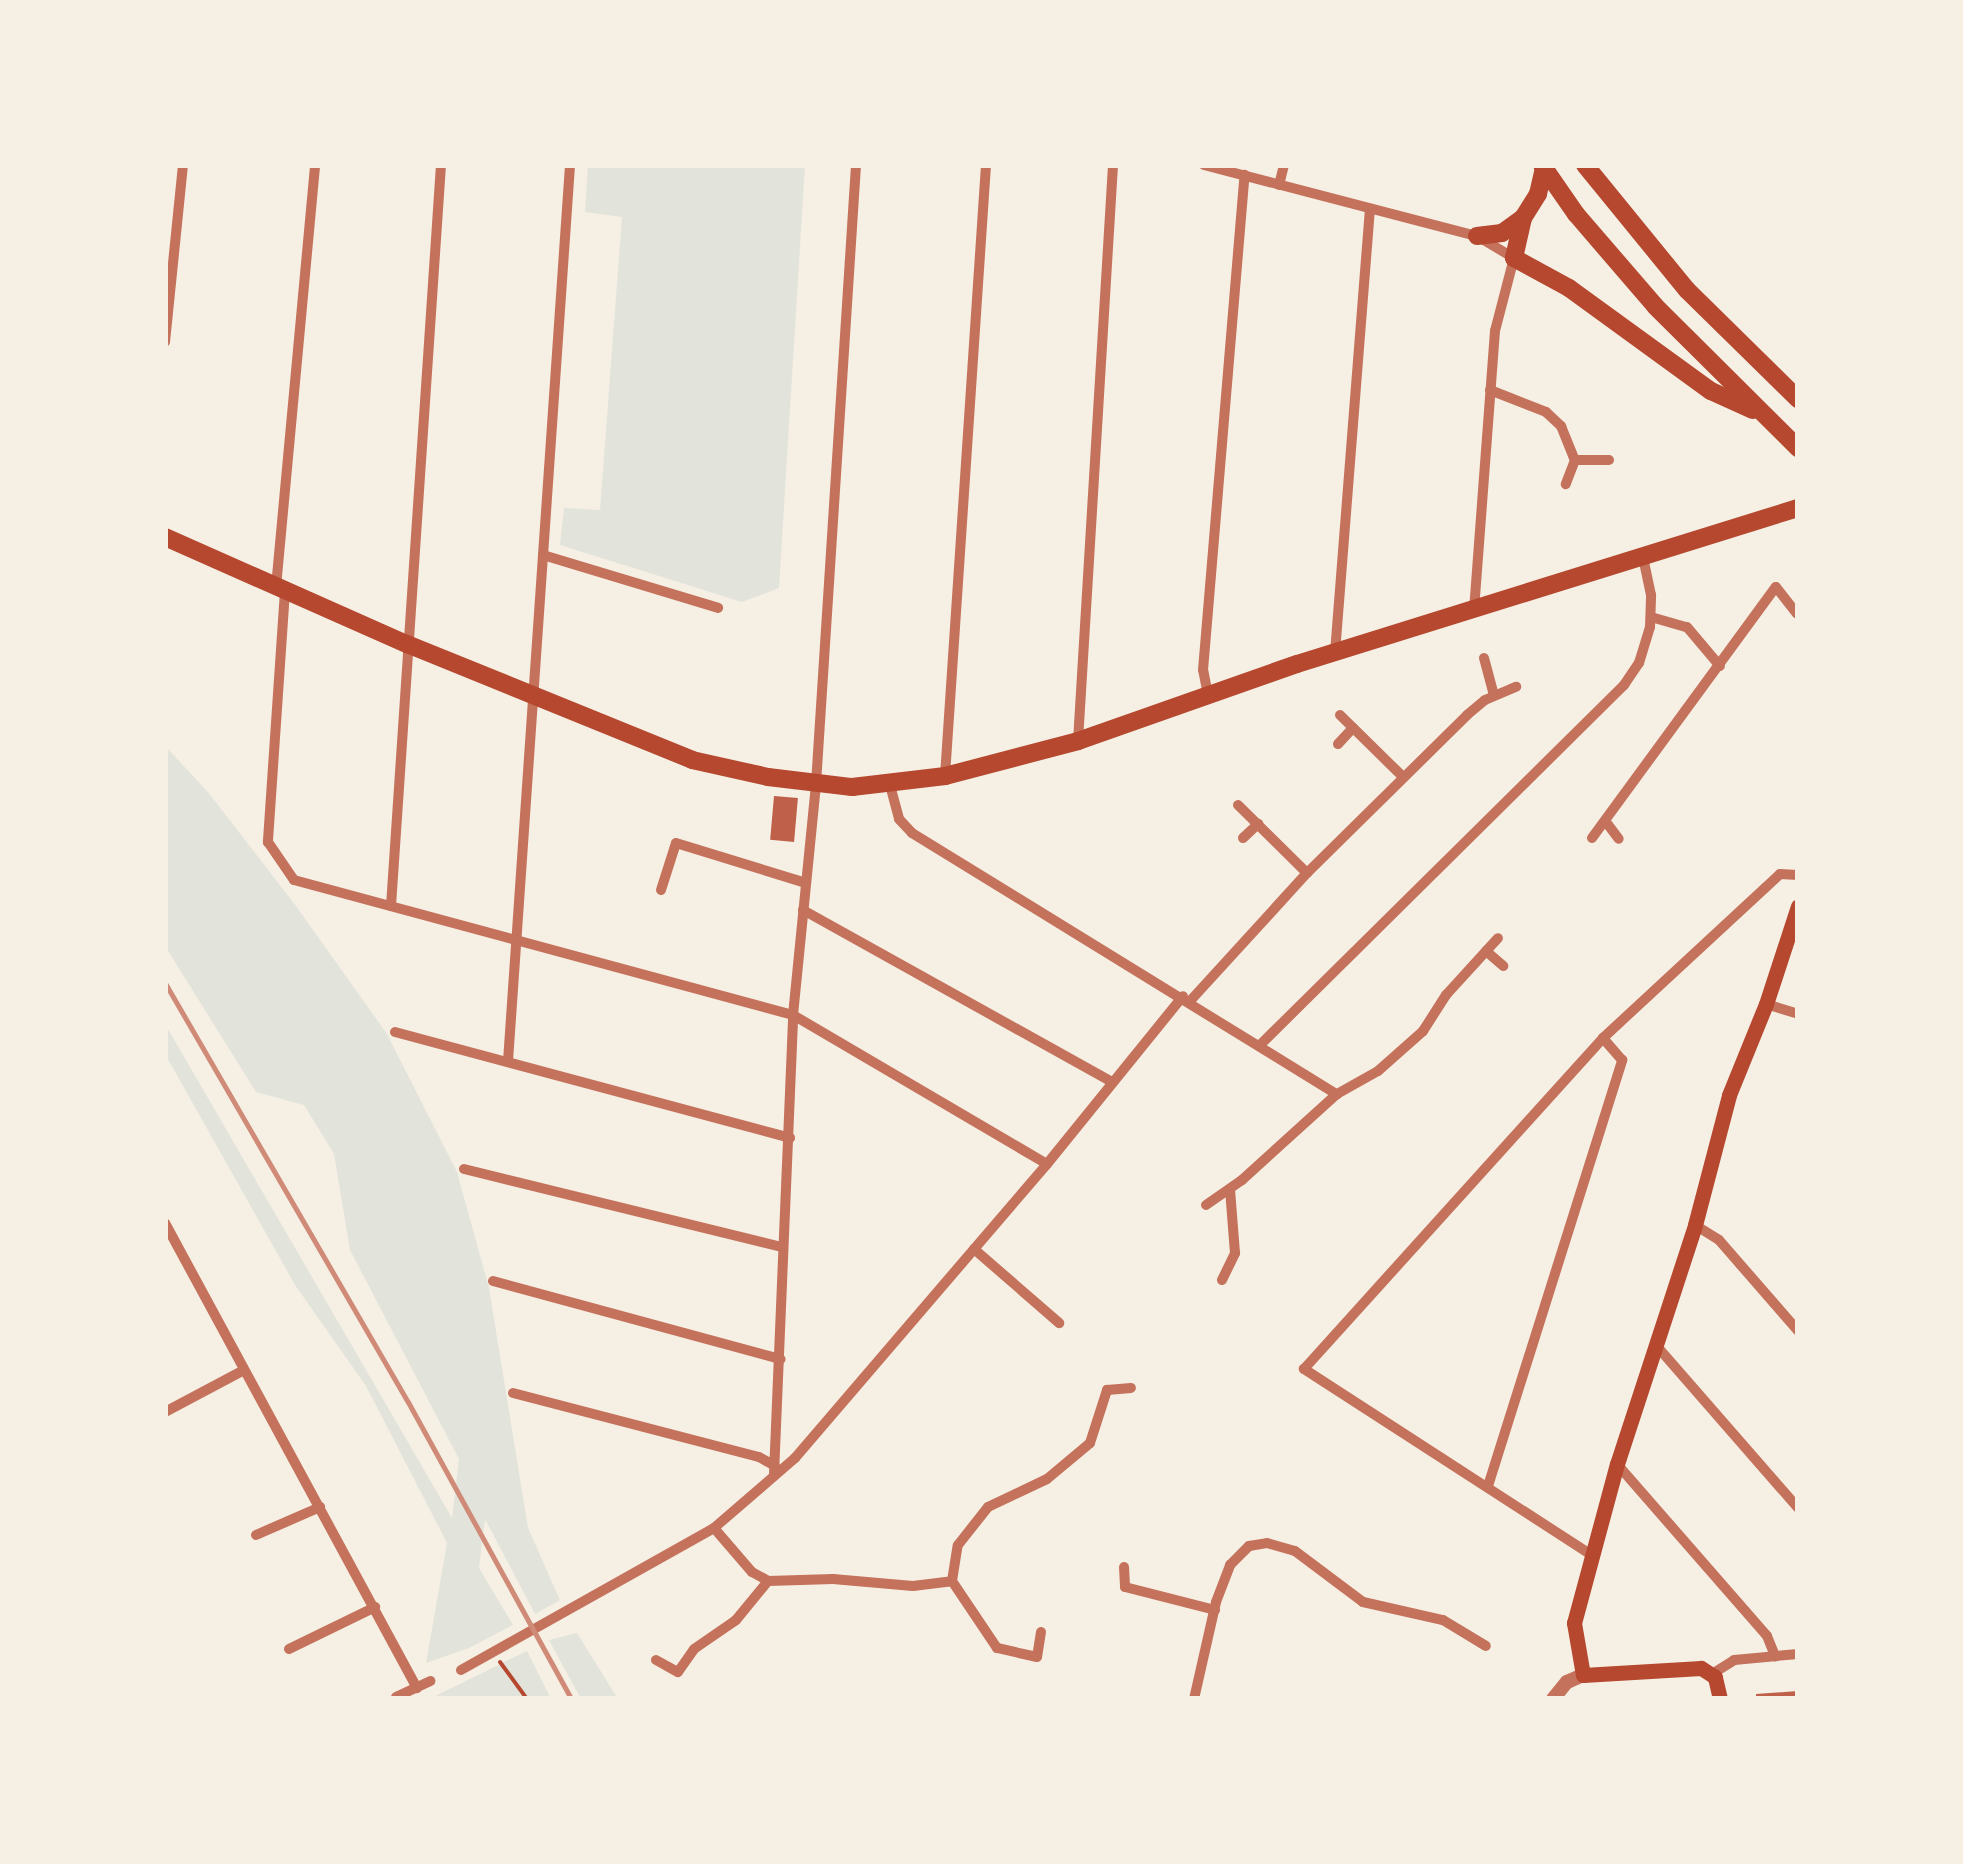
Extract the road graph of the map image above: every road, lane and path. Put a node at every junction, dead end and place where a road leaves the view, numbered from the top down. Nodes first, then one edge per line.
1 (184, 165) edge
2 (315, 165) edge
3 (441, 165) edge
4 (570, 165) edge
5 (856, 165) edge
6 (986, 165) edge
7 (1113, 165) edge
8 (1204, 165) edge
9 (1284, 165) edge
10 (1585, 165) edge
11 (1543, 167) edge
12 (1245, 175) junction
13 (1279, 185) junction
14 (1370, 209) junction
15 (1522, 218) junction
16 (1477, 236) junction
17 (1514, 258) junction
18 (165, 342) edge
19 (1490, 390) junction
20 (1798, 399) edge
21 (1764, 415) junction
22 (1798, 448) edge
23 (1576, 460) junction
24 (1609, 460) dead end
25 (1566, 484) dead end
26 (1798, 508) edge
27 (165, 537) edge
28 (543, 555) junction
29 (1643, 558) junction
30 (280, 589) junction
31 (718, 608) dead end
32 (1474, 610) junction
33 (1797, 614) edge
34 (1652, 616) junction
35 (408, 644) junction
36 (1334, 654) junction
37 (1484, 658) dead end
38 (1720, 666) junction
39 (1516, 687) dead end
40 (1208, 695) junction
41 (1494, 695) junction
42 (535, 698) junction
43 (1340, 715) dead end
44 (1353, 728) junction
45 (1078, 741) junction
46 (1338, 744) dead end
47 (945, 776) junction
48 (1403, 778) junction
49 (816, 784) junction
50 (890, 785) junction
51 (1238, 806) dead end
52 (1606, 822) junction
53 (1258, 824) junction
54 (1243, 838) dead end
55 (1592, 838) dead end
56 (1619, 839) dead end
57 (1308, 873) junction
58 (1798, 875) edge
59 (803, 882) junction
60 (661, 890) dead end
61 (390, 906) junction
62 (1798, 906) edge
63 (804, 910) junction
64 (1498, 938) dead end
65 (520, 941) junction
66 (1486, 950) junction
67 (1503, 966) dead end
68 (1187, 998) junction
69 (1766, 1004) junction
70 (1798, 1014) edge
71 (793, 1015) junction
72 (394, 1032) dead end
73 (1604, 1038) junction
74 (1260, 1045) junction
75 (508, 1061) junction
76 (1112, 1082) junction
77 (1337, 1094) junction
78 (790, 1138) junction
79 (1048, 1164) junction
80 (464, 1169) dead end
81 (1230, 1190) junction
82 (1206, 1204) dead end
83 (165, 1223) edge
84 (1694, 1226) junction
85 (781, 1247) junction
86 (974, 1250) junction
87 (1222, 1280) dead end
88 (494, 1281) dead end
89 (1060, 1323) dead end
90 (1798, 1331) edge
91 (1655, 1344) junction
92 (781, 1359) junction
93 (244, 1370) junction
94 (1131, 1388) dead end
95 (513, 1393) dead end
96 (165, 1412) edge
97 (1617, 1464) junction
98 (774, 1470) junction
99 (1488, 1486) junction
100 (320, 1506) junction
101 (1798, 1508) edge
102 (714, 1528) junction
103 (256, 1536) dead end
104 (1590, 1554) junction
105 (1124, 1567) dead end
106 (768, 1581) junction
107 (952, 1581) junction
108 (375, 1607) junction
109 (1214, 1610) junction
110 (1041, 1632) dead end
111 (1486, 1646) dead end
112 (288, 1648) dead end
113 (494, 1654) junction
114 (1798, 1654) edge
115 (1775, 1656) junction
116 (656, 1660) dead end
117 (462, 1670) dead end
118 (1712, 1674) junction
119 (1584, 1675) junction
120 (431, 1681) dead end
121 (417, 1688) junction
122 (396, 1697) edge
123 (527, 1699) edge
124 (1194, 1699) edge
125 (1553, 1699) edge
126 (1720, 1699) edge

1 - 18 street
2 - 30 street
3 - 35 street
4 - 28 street
5 - 49 street
6 - 47 street
7 - 45 street
8 - 12 street
9 - 13 street
10 - 20 main road
11 - 15 main road
11 - 21 main road
12 - 13 street
12 - 40 street
13 - 14 street
14 - 16 street
14 - 36 street
15 - 16 main road
15 - 17 main road
16 - 17 street
17 - 19 street
17 - 21 main road
19 - 23 street
19 - 32 street
21 - 22 main road
23 - 24 street
23 - 25 street
26 - 29 main road
27 - 30 main road
28 - 31 street
28 - 42 street
29 - 32 main road
29 - 34 street
30 - 35 main road
30 - 61 street
32 - 36 main road
33 - 38 street
34 - 38 street
34 - 74 street
35 - 42 main road
35 - 61 street
36 - 40 main road
37 - 41 street
38 - 52 street
39 - 41 street
40 - 45 main road
41 - 48 street
42 - 49 main road
42 - 65 street
43 - 44 street
44 - 46 street
44 - 48 street
45 - 47 main road
47 - 50 main road
48 - 57 street
49 - 50 main road
49 - 59 street
50 - 68 street
51 - 53 street
52 - 55 street
52 - 56 street
53 - 54 street
53 - 57 street
57 - 68 street
58 - 73 street
59 - 60 street
59 - 63 street
61 - 65 street
62 - 69 main road
63 - 71 street
63 - 76 street
64 - 66 street
65 - 71 street
65 - 75 street
66 - 67 street
66 - 77 street
68 - 74 street
68 - 76 street
69 - 70 street
69 - 84 main road
71 - 78 street
71 - 79 street
72 - 75 street
73 - 99 street
73 - 99 street
74 - 77 street
75 - 78 street
76 - 79 street
77 - 81 street
78 - 85 street
79 - 86 street
80 - 85 street
81 - 82 street
81 - 87 street
83 - 93 street
84 - 90 street
84 - 91 main road
85 - 92 street
86 - 89 street
86 - 98 street
88 - 92 street
91 - 97 main road
91 - 101 street
92 - 98 street
93 - 96 street
93 - 100 street
94 - 107 street
95 - 98 street
97 - 104 main road
97 - 115 street
98 - 102 street
99 - 104 street
100 - 103 street
100 - 108 street
102 - 106 street
102 - 113 street
104 - 119 main road
105 - 109 street
106 - 107 street
106 - 116 street
107 - 110 street
108 - 112 street
108 - 121 street
109 - 111 street
109 - 124 street
113 - 117 street
113 - 123 path
114 - 115 street
115 - 118 street
118 - 119 main road
118 - 126 main road
119 - 125 street
120 - 121 street
121 - 122 street

